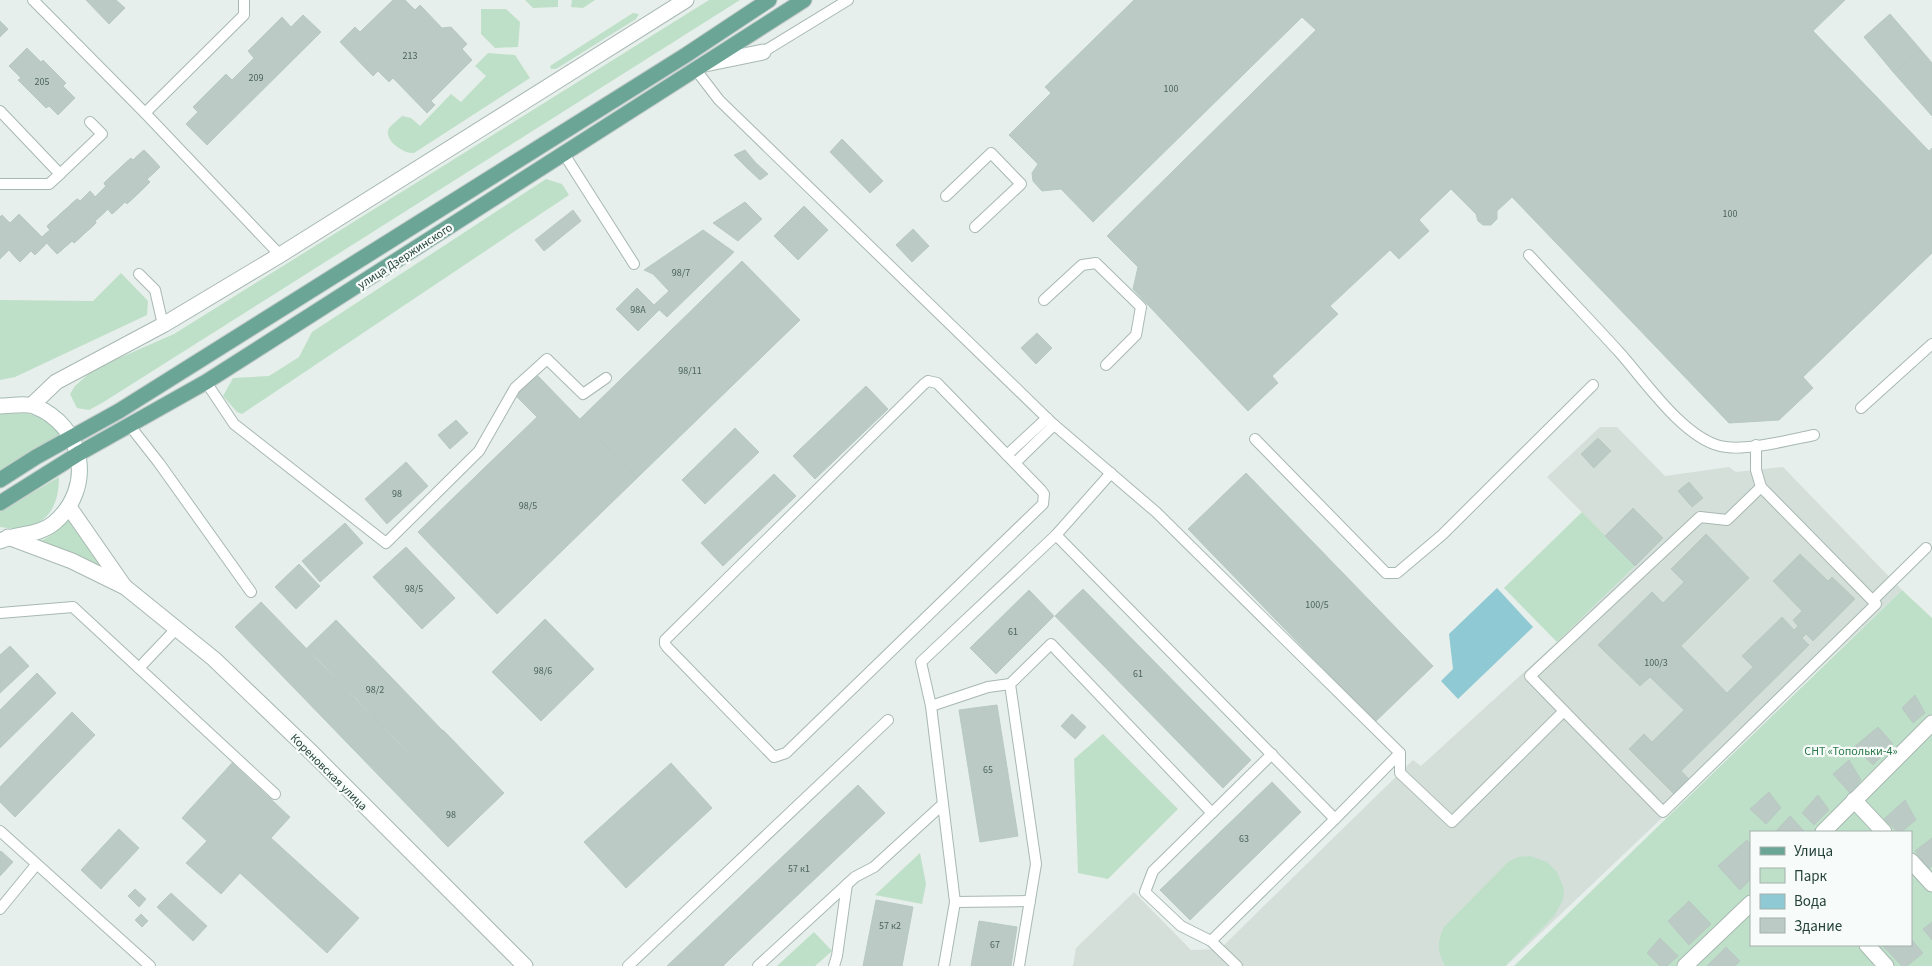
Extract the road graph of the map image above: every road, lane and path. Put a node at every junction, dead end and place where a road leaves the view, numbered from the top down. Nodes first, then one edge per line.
1 (33, 0) edge
2 (244, 0) edge
3 (686, 0) edge
4 (769, 0) edge
5 (804, 0) edge
6 (848, 0) edge
7 (764, 52) joint
8 (700, 67) junction
9 (0, 111) edge
10 (145, 113) junction
11 (90, 122) dead end
12 (564, 154) junction
13 (60, 174) junction
14 (0, 184) edge
15 (946, 196) dead end
16 (975, 227) dead end
17 (280, 255) junction
18 (1529, 255) dead end
19 (634, 264) dead end
20 (139, 274) dead end
21 (1044, 300) dead end
22 (163, 325) junction
23 (1932, 344) edge
24 (1106, 365) dead end
25 (606, 378) dead end
26 (206, 382) junction
27 (1593, 385) dead end
28 (32, 405) junction
29 (0, 406) edge
30 (1861, 408) dead end
31 (1050, 422) junction
32 (130, 426) junction
33 (1814, 435) dead end
34 (72, 437) junction
35 (1255, 439) dead end
36 (1756, 445) junction
37 (78, 454) junction
38 (1011, 459) junction
39 (1111, 473) junction
40 (0, 480) edge
41 (1761, 487) junction
42 (0, 503) edge
43 (69, 507) junction
44 (1056, 535) junction
45 (3, 538) edge
46 (1926, 548) dead end
47 (125, 587) junction
48 (251, 592) dead end
49 (1873, 600) junction
50 (0, 613) edge
51 (176, 628) junction
52 (139, 668) junction
53 (1010, 684) junction
54 (931, 706) junction
55 (1564, 711) junction
56 (888, 720) dead end
57 (1932, 723) edge
58 (1400, 753) junction
59 (1272, 754) junction
60 (275, 794) dead end
61 (1854, 800) junction
62 (943, 804) junction
63 (1212, 813) junction
64 (1335, 819) junction
65 (0, 831) edge
66 (1824, 831) edge
67 (1883, 831) edge
68 (1912, 862) edge
69 (36, 865) junction
70 (847, 884) junction
71 (1932, 884) edge
72 (1030, 901) junction
73 (956, 902) junction
74 (1750, 904) edge
75 (0, 909) edge
76 (1211, 941) junction
77 (1868, 946) edge
78 (835, 961) edge
79 (150, 966) edge
80 (525, 966) edge
81 (628, 966) edge
82 (758, 966) edge
83 (844, 966) edge
84 (944, 966) edge
85 (1019, 966) edge
86 (1237, 966) edge
87 (1685, 966) edge
88 (1886, 966) edge

1 - 10 lane
2 - 10 lane
3 - 17 street
4 - 34 main road, улица Дзержинского
5 - 8 main road, улица Дзержинского
6 - 7 lane
7 - 8 street
8 - 12 main road, улица Дзержинского
8 - 31 lane
9 - 13 lane
10 - 17 lane
11 - 13 lane
12 - 19 lane
12 - 26 main road, улица Дзержинского
13 - 14 lane
15 - 16 lane
17 - 22 street
18 - 36 lane
20 - 22 lane
21 - 24 lane
22 - 28 street
23 - 30 lane
25 - 26 lane
26 - 32 main road, улица Дзержинского
27 - 35 lane
28 - 29 street
28 - 34 street
31 - 38 lane
31 - 39 lane
32 - 37 main road, улица Дзержинского
32 - 48 lane
33 - 36 lane
34 - 37 street
34 - 40 main road, улица Дзержинского
36 - 41 lane
37 - 42 main road, улица Дзержинского
37 - 43 street
38 - 38 lane
39 - 44 lane
39 - 58 lane
41 - 49 lane
41 - 55 lane
43 - 45 street
43 - 47 street, Кореновская улица
44 - 54 lane
44 - 59 lane
45 - 47 street, Кореновская улица
46 - 49 lane
47 - 51 street, Кореновская улица
49 - 55 lane
50 - 52 lane
51 - 52 lane
51 - 80 street, Кореновская улица
52 - 60 lane
53 - 54 lane
53 - 63 lane
53 - 72 lane
54 - 62 lane
55 - 58 lane
56 - 81 lane
57 - 61 street
58 - 64 lane
59 - 63 lane
59 - 64 lane
61 - 66 street
61 - 67 street
62 - 70 lane
62 - 73 lane
63 - 76 lane
64 - 76 lane
65 - 69 lane
68 - 71 street
69 - 75 lane
69 - 79 lane
70 - 78 lane
70 - 82 lane
72 - 73 lane
72 - 85 lane
73 - 84 lane
74 - 87 street
76 - 86 lane
77 - 88 street
78 - 83 lane

